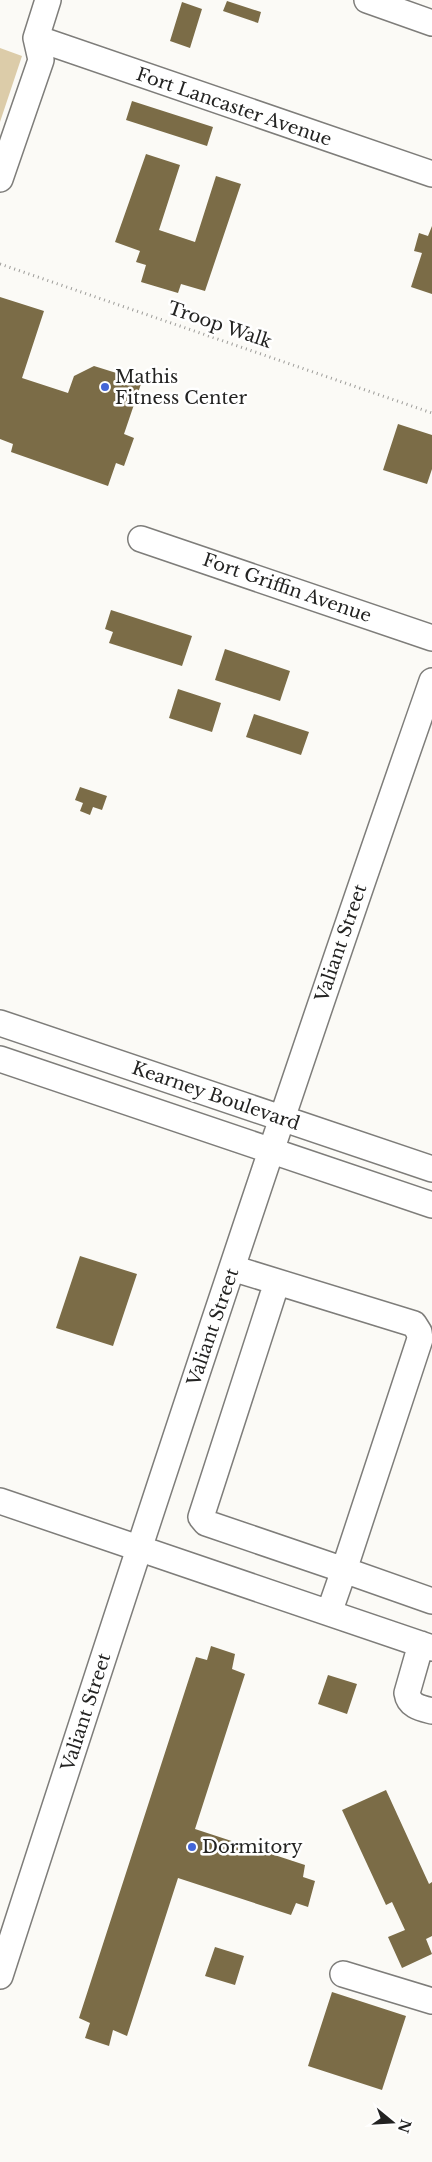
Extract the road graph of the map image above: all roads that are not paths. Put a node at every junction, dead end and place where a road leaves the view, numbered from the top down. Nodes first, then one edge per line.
1 (48, 0) edge
2 (366, 0) edge
3 (432, 23) edge
4 (36, 38) junction
5 (432, 174) edge
6 (0, 179) edge
7 (142, 539) dead end
8 (432, 638) edge
9 (432, 680) edge
10 (0, 1023) edge
11 (0, 1059) edge
12 (283, 1118) junction
13 (272, 1150) junction
14 (432, 1170) edge
15 (432, 1205) edge
16 (232, 1268) junction
17 (277, 1282) junction
18 (0, 1501) edge
19 (139, 1548) junction
20 (344, 1570) junction
21 (432, 1601) edge
22 (329, 1613) junction
23 (427, 1646) edge
24 (432, 1712) edge
25 (343, 1974) dead end
26 (0, 1976) edge
27 (432, 2001) edge

1 - 4 street
2 - 3 street
4 - 5 street, Fort Lancaster Avenue
4 - 6 street
7 - 8 street, Fort Griffin Avenue
9 - 12 street, Valiant Street
10 - 12 street, Kearney Boulevard
11 - 13 street, Kearney Boulevard
12 - 13 street, Valiant Street
12 - 14 street, Kearney Boulevard
13 - 15 street, Kearney Boulevard
13 - 16 street, Valiant Street
16 - 17 street
16 - 19 street, Valiant Street
17 - 20 street
17 - 20 street
18 - 19 street
19 - 22 street
19 - 26 street, Valiant Street
20 - 21 street
20 - 22 street
22 - 23 street
23 - 24 street
25 - 27 street

